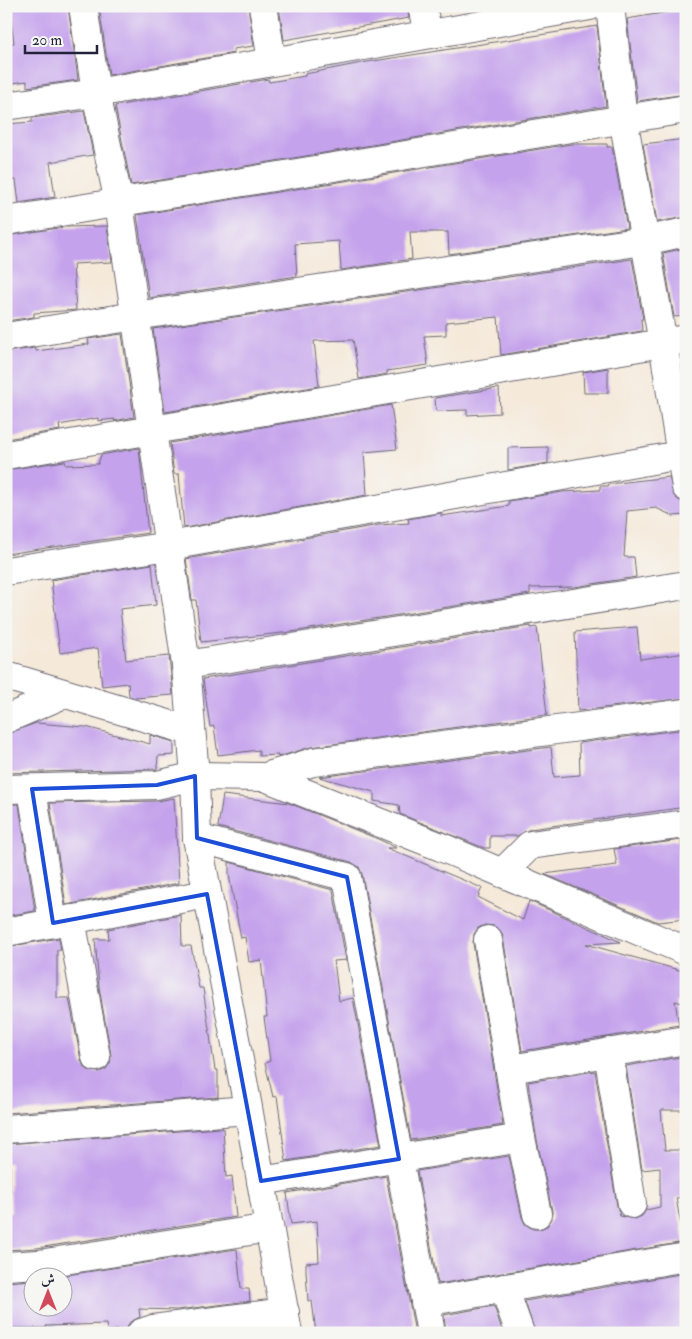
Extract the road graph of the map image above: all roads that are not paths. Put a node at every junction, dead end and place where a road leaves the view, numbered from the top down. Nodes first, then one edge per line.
1 (83, 6) edge
2 (263, 6) edge
3 (422, 6) edge
4 (590, 6) edge
5 (610, 6) edge
6 (428, 34) junction
7 (272, 61) junction
8 (96, 93) junction
9 (6, 106) edge
10 (686, 109) edge
11 (623, 118) junction
12 (119, 202) junction
13 (6, 221) edge
14 (686, 232) edge
15 (644, 241) junction
16 (135, 316) junction
17 (6, 337) edge
18 (675, 341) edge
19 (152, 429) junction
20 (6, 455) edge
21 (684, 455) edge
22 (686, 487) edge
23 (169, 546) junction
24 (6, 571) edge
25 (686, 585) edge
26 (186, 665) junction
27 (6, 676) edge
28 (64, 694) junction
29 (686, 713) edge
30 (6, 719) edge
31 (191, 731) junction
32 (195, 776) junction
33 (265, 777) junction
34 (19, 789) edge
35 (686, 824) edge
36 (197, 838) junction
37 (502, 873) junction
38 (207, 894) junction
39 (62, 921) junction
40 (6, 932) edge
41 (488, 940) dead end
42 (686, 951) edge
43 (686, 1040) edge
44 (608, 1052) junction
45 (96, 1057) dead end
46 (510, 1069) junction
47 (248, 1110) junction
48 (6, 1129) edge
49 (522, 1138) junction
50 (399, 1159) junction
51 (261, 1181) junction
52 (632, 1204) dead end
53 (537, 1214) dead end
54 (270, 1228) junction
55 (686, 1257) edge
56 (6, 1266) edge
57 (504, 1288) junction
58 (425, 1302) junction
59 (286, 1322) edge
60 (141, 1333) edge
61 (431, 1333) edge
62 (520, 1333) edge

1 - 8 street
2 - 7 street
3 - 6 street
4 - 6 street
5 - 11 street
6 - 7 street
7 - 8 street
8 - 9 street
8 - 12 street
10 - 11 street
11 - 12 street
11 - 15 street
12 - 13 street
12 - 16 street
14 - 15 street
15 - 16 street
15 - 18 street
16 - 17 street
16 - 19 street
18 - 19 street
18 - 21 street
19 - 20 street
19 - 23 street
21 - 22 street
21 - 23 street
23 - 24 street
23 - 26 street
25 - 26 street
26 - 31 street
27 - 28 street
28 - 30 street
28 - 31 street
29 - 33 street
31 - 32 street
32 - 33 street
32 - 34 street
32 - 36 street
33 - 37 street
34 - 39 street
35 - 37 street
36 - 38 street
36 - 50 street
37 - 42 street
38 - 39 street
38 - 47 street
39 - 40 street
39 - 45 street
41 - 46 street
43 - 44 street
44 - 46 street
44 - 52 street
46 - 49 street
47 - 48 street
47 - 51 street
49 - 50 street
49 - 53 street
50 - 51 street
50 - 58 street
51 - 54 street
54 - 56 street
54 - 59 street
55 - 57 street
57 - 58 street
57 - 62 street
58 - 61 street
59 - 60 street

